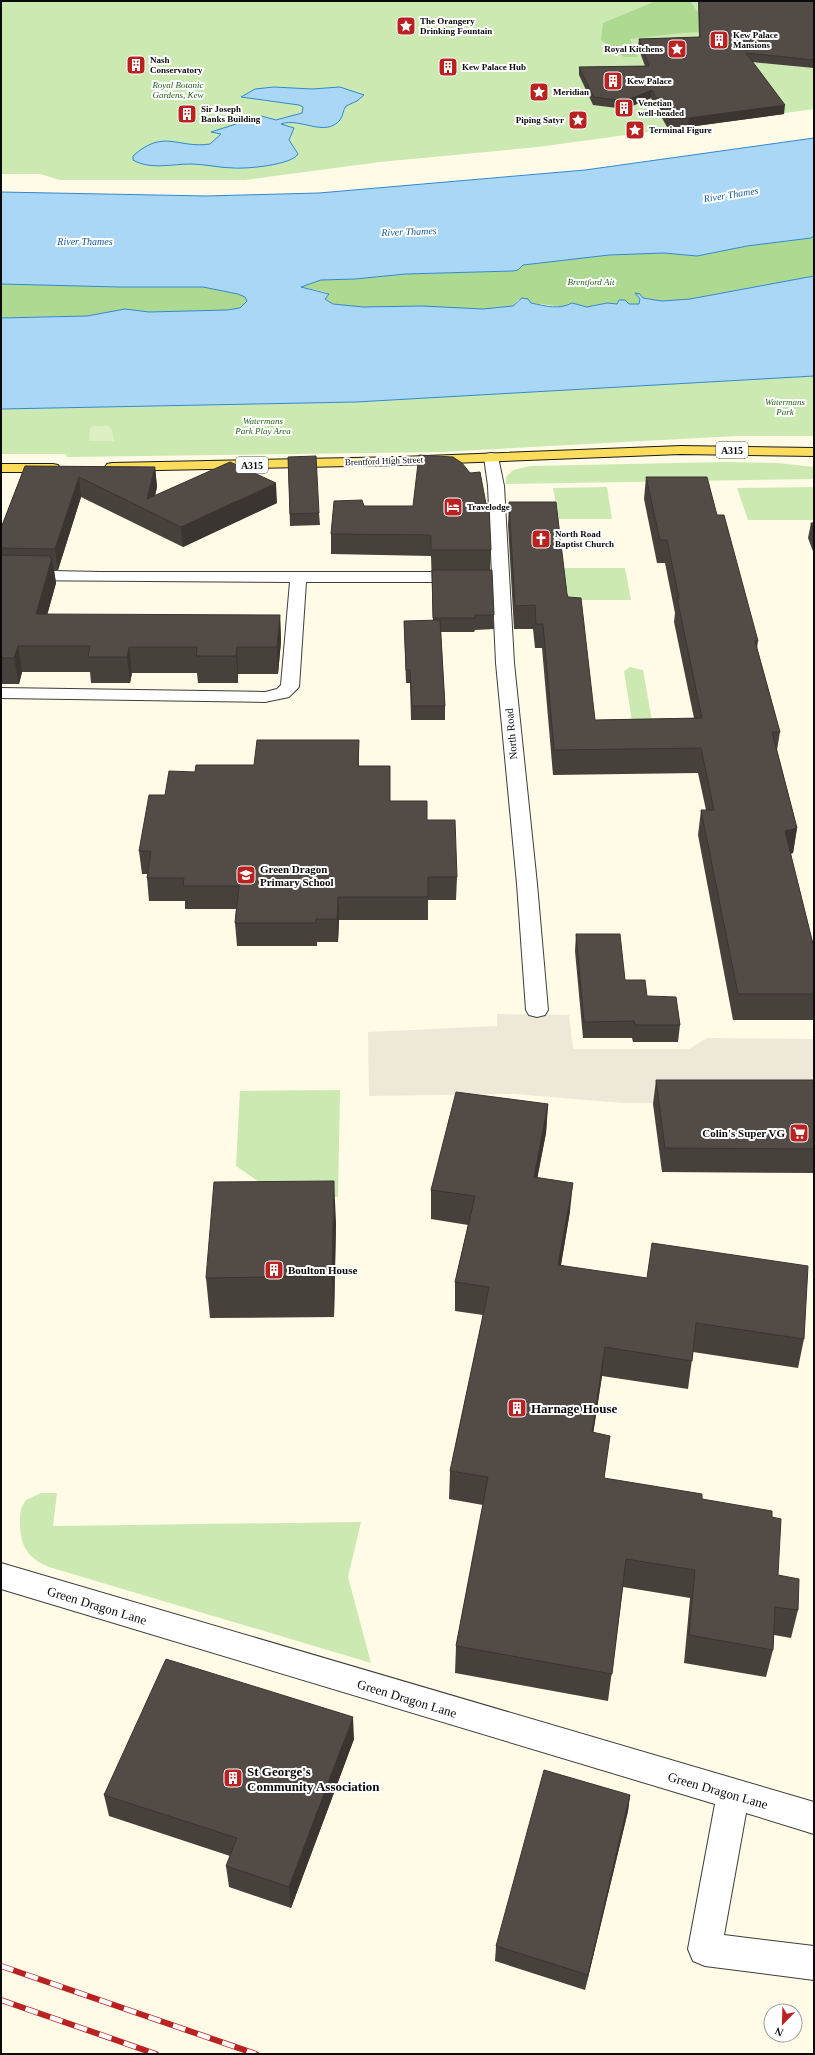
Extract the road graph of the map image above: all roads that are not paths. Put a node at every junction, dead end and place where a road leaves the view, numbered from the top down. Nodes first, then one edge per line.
1 (814, 452) edge
2 (491, 457) junction
3 (1, 468) edge
4 (65, 468) edge
5 (97, 468) edge
6 (1, 575) edge
7 (298, 577) junction
8 (488, 577) junction
9 (1, 693) edge
10 (537, 1010) dead end
11 (1, 1576) edge
12 (733, 1794) junction
13 (814, 1818) edge
14 (814, 1963) edge

1 - 2 main road, Brentford High Street / A315
2 - 5 main road, Brentford High Street / A315
2 - 8 street, North Road
3 - 4 main road
6 - 7 street
7 - 8 street
7 - 9 street
8 - 10 street, North Road
11 - 12 street, Green Dragon Lane
12 - 13 street, Green Dragon Lane
12 - 14 street

